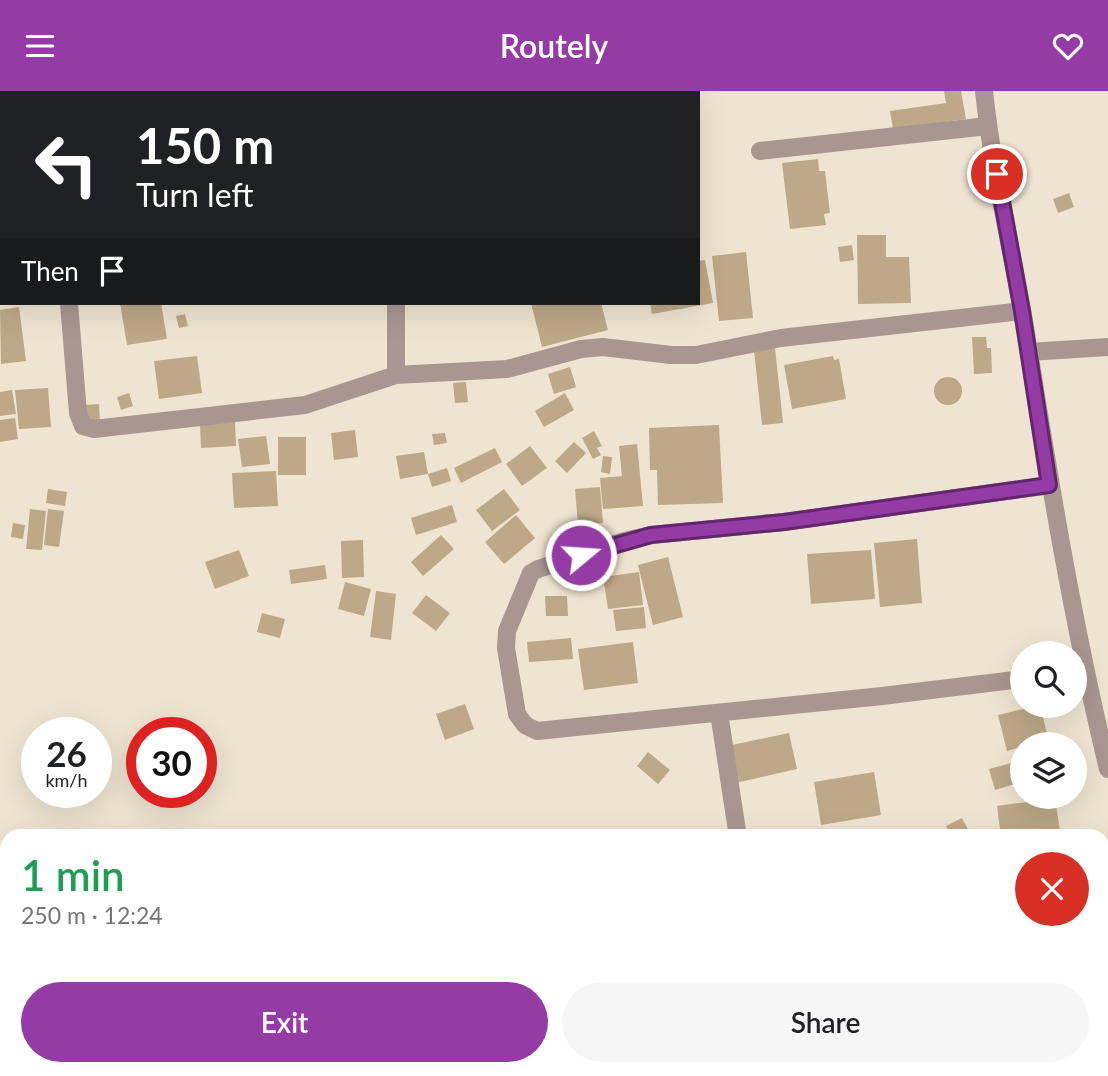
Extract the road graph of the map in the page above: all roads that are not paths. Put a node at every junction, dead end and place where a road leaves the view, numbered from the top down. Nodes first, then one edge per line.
1 (984, 91) edge
2 (988, 126) junction
3 (760, 151) dead end
4 (69, 305) edge
5 (396, 305) edge
6 (1022, 311) junction
7 (1108, 347) edge
8 (1029, 352) junction
9 (396, 375) junction
10 (1049, 485) junction
11 (1074, 641) edge
12 (1010, 681) edge
13 (1087, 699) edge
14 (719, 713) junction
15 (1108, 769) edge
16 (737, 829) edge

1 - 2 street
2 - 3 street
2 - 6 street
4 - 9 street
5 - 9 street
6 - 8 street
6 - 9 street
7 - 8 street
8 - 10 street
10 - 11 street
10 - 14 street
12 - 14 street
13 - 15 street
14 - 16 street

